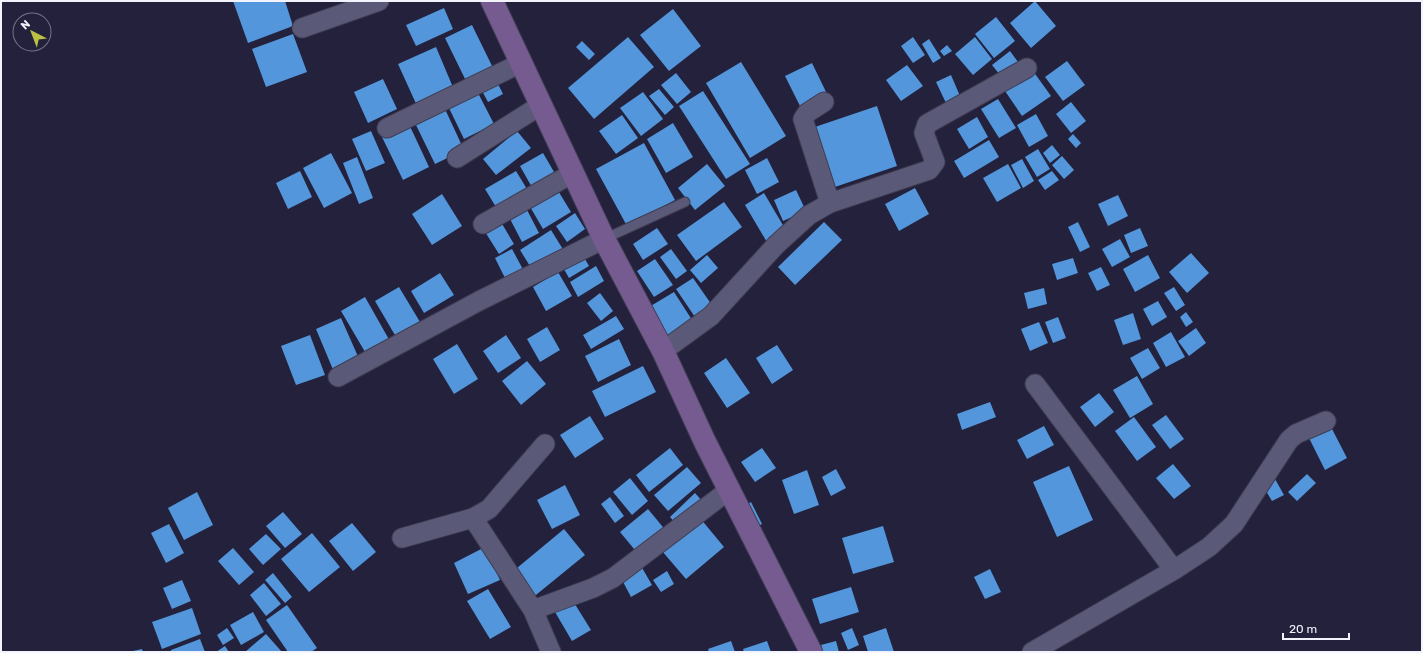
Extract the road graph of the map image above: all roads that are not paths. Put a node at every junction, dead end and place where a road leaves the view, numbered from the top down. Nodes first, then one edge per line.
1 (379, 1) edge
2 (492, 1) edge
3 (302, 28) dead end
4 (521, 63) junction
5 (1027, 68) dead end
6 (824, 102) dead end
7 (541, 105) junction
8 (387, 128) dead end
9 (457, 158) dead end
10 (573, 173) junction
11 (686, 202) dead end
12 (830, 203) junction
13 (483, 224) dead end
14 (604, 239) junction
15 (663, 351) junction
16 (338, 377) dead end
17 (1035, 384) dead end
18 (1326, 420) dead end
19 (545, 444) dead end
20 (729, 490) junction
21 (473, 518) junction
22 (402, 538) dead end
23 (1174, 570) junction
24 (533, 610) junction
25 (551, 652) edge
26 (811, 652) edge
27 (1032, 652) edge

1 - 3 street
2 - 4 main road
4 - 7 main road
4 - 8 street
5 - 12 street
6 - 12 street
7 - 9 street
7 - 10 main road
10 - 13 street
10 - 14 main road
11 - 14 lane
12 - 15 street
14 - 15 main road
14 - 16 street
15 - 20 main road
17 - 23 street
18 - 23 street
19 - 21 street
20 - 24 street
20 - 26 main road
21 - 22 street
21 - 24 street
23 - 27 street
24 - 25 street

